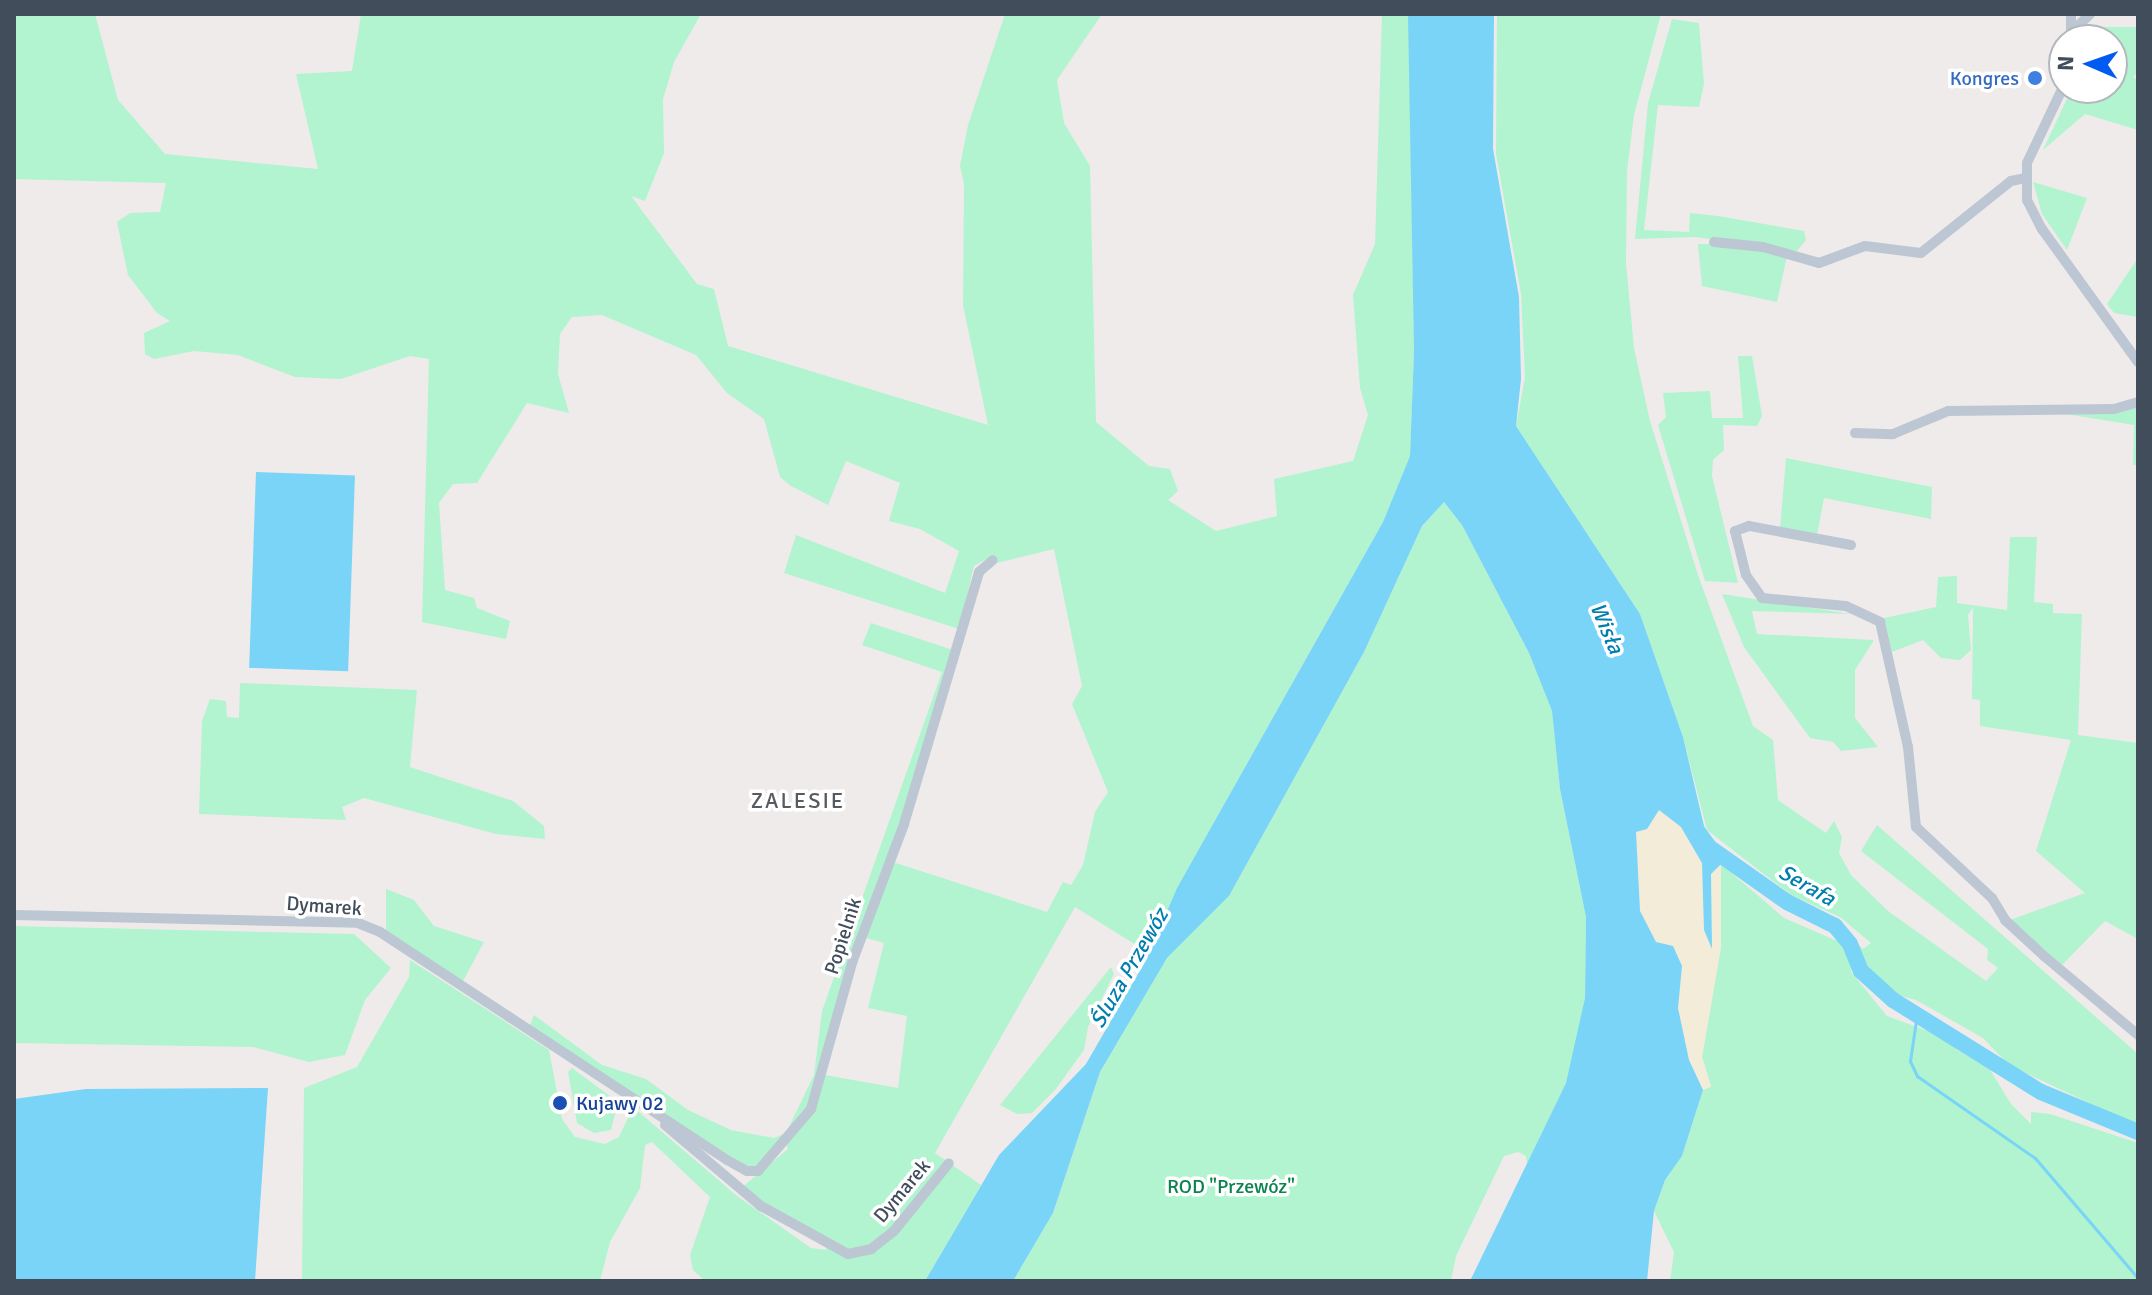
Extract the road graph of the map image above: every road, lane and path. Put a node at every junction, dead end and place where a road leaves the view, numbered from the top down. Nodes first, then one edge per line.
1 (2055, 104) edge
2 (2025, 178) junction
3 (1714, 242) dead end
4 (2138, 362) edge
5 (2138, 402) edge
6 (1855, 433) dead end
7 (1851, 545) dead end
8 (993, 560) dead end
9 (14, 915) edge
10 (2138, 1035) edge
11 (629, 1096) joint
12 (646, 1107) junction
13 (949, 1163) dead end

1 - 2 street
2 - 3 street
2 - 4 street
5 - 6 street
7 - 10 street
8 - 12 street, Popielnik
9 - 11 street, Dymarek
11 - 12 street, Popielnik
12 - 13 street, Dymarek

